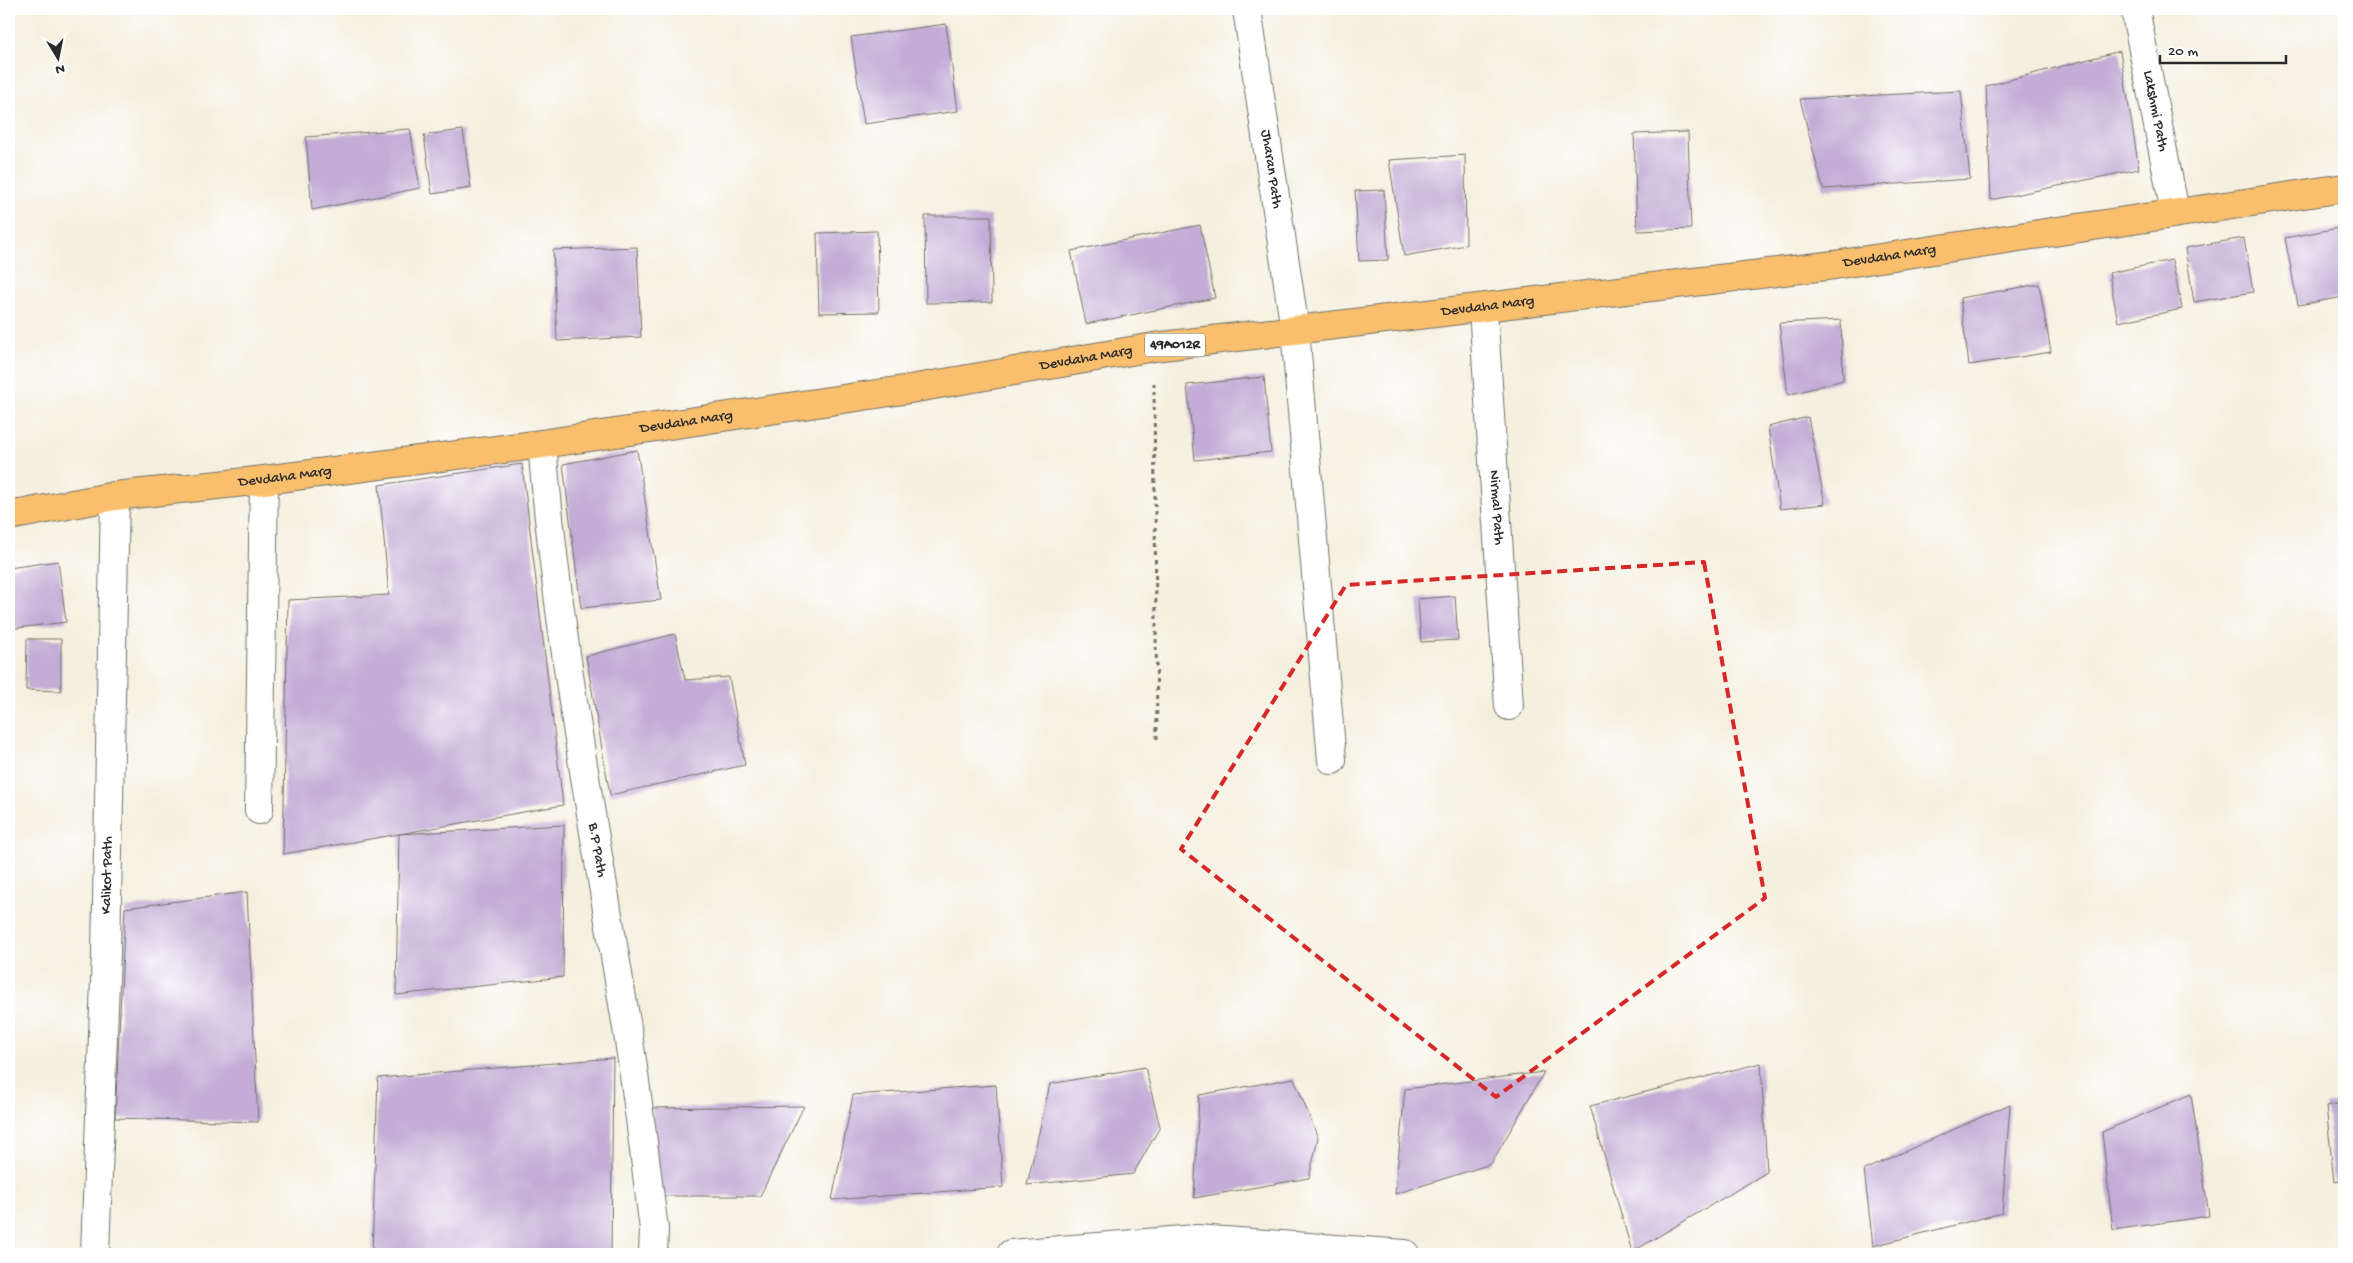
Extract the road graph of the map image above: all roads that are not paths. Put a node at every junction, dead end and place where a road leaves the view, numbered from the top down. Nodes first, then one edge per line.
1 (1247, 9) edge
2 (2135, 9) edge
3 (2344, 188) edge
4 (2175, 212) junction
5 (1483, 308) junction
6 (1295, 330) junction
7 (542, 444) junction
8 (264, 480) junction
9 (115, 496) junction
10 (9, 516) edge
11 (1509, 706) dead end
12 (1332, 760) dead end
13 (259, 810) dead end
14 (95, 1254) edge
15 (653, 1254) edge
16 (1012, 1254) edge
17 (1405, 1254) edge

1 - 6 street, Jharan Path
2 - 4 street, Lakshmi Path
3 - 4 main road, Devdaha Marg / 49A012R
4 - 5 main road, Devdaha Marg / 49A012R
5 - 6 main road, Devdaha Marg / 49A012R
5 - 11 street, Nirmal Path
6 - 7 main road, Devdaha Marg / 49A012R
6 - 12 street, Jharan Path
7 - 8 main road, Devdaha Marg / 49A012R
7 - 15 street, B.P Path
8 - 9 main road, Devdaha Marg / 49A012R
8 - 13 street
9 - 10 main road, Devdaha Marg / 49A012R
9 - 14 street, Kalikot Path
16 - 17 street

